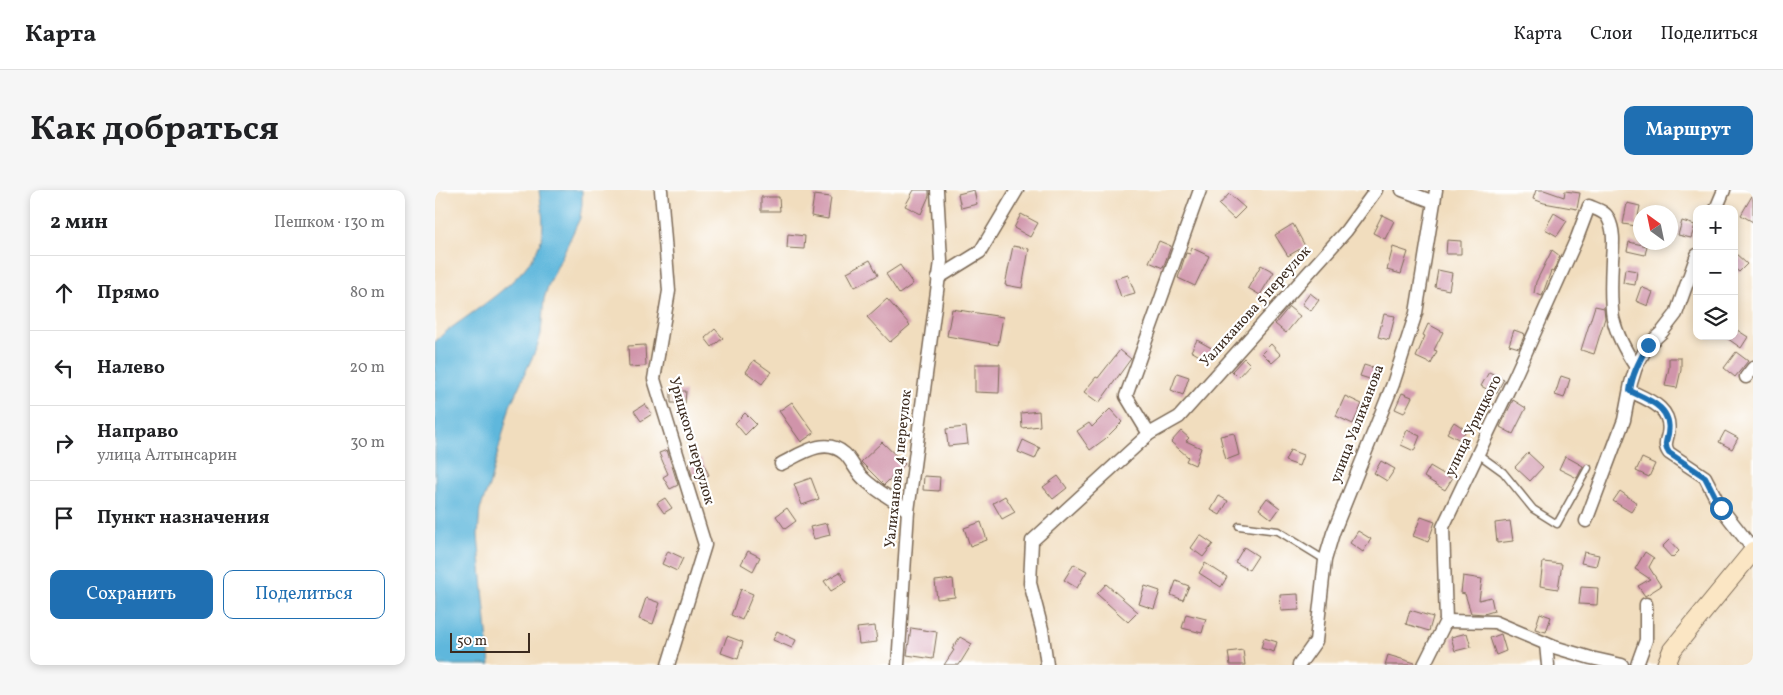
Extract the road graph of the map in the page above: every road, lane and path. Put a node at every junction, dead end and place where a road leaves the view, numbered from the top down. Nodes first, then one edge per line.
1 (661, 190) edge
2 (937, 190) edge
3 (1017, 190) edge
4 (1200, 190) edge
5 (1376, 190) edge
6 (1403, 190) edge
7 (1724, 190) edge
8 (1435, 196) edge
9 (1718, 205) edge
10 (1693, 266) edge
11 (938, 278) junction
12 (1636, 367) junction
13 (1630, 391) junction
14 (1149, 434) junction
15 (1478, 454) junction
16 (781, 464) dead end
17 (1588, 468) dead end
18 (908, 511) junction
19 (1585, 521) dead end
20 (1239, 526) dead end
21 (1753, 550) edge
22 (1325, 560) junction
23 (1646, 604) dead end
24 (1446, 621) junction
25 (1546, 644) junction
26 (668, 665) edge
27 (899, 665) edge
28 (1047, 665) edge
29 (1299, 665) edge
30 (1424, 665) edge
31 (1548, 665) edge
32 (1622, 665) edge
33 (1637, 665) edge
34 (1665, 665) edge

1 - 26 street, Урицкого переулок
2 - 11 street, Уалиханова 4 переулок
3 - 11 street
4 - 14 street
5 - 14 street, Уалиханова 5 переулок
6 - 8 street
7 - 9 street
8 - 22 street, улица Уалиханова
10 - 12 street
11 - 18 street, Уалиханова 4 переулок
12 - 13 street
12 - 15 street, улица Урицкого
13 - 19 street
13 - 21 street
14 - 28 street, Уалиханова 5 переулок
15 - 17 lane
15 - 24 street, улица Урицкого
16 - 18 street
18 - 27 street, Уалиханова 4 переулок
20 - 22 lane
21 - 34 street
22 - 29 street, улица Уалиханова
23 - 33 street
24 - 25 street
24 - 30 street, улица Урицкого
25 - 31 street
25 - 32 street

